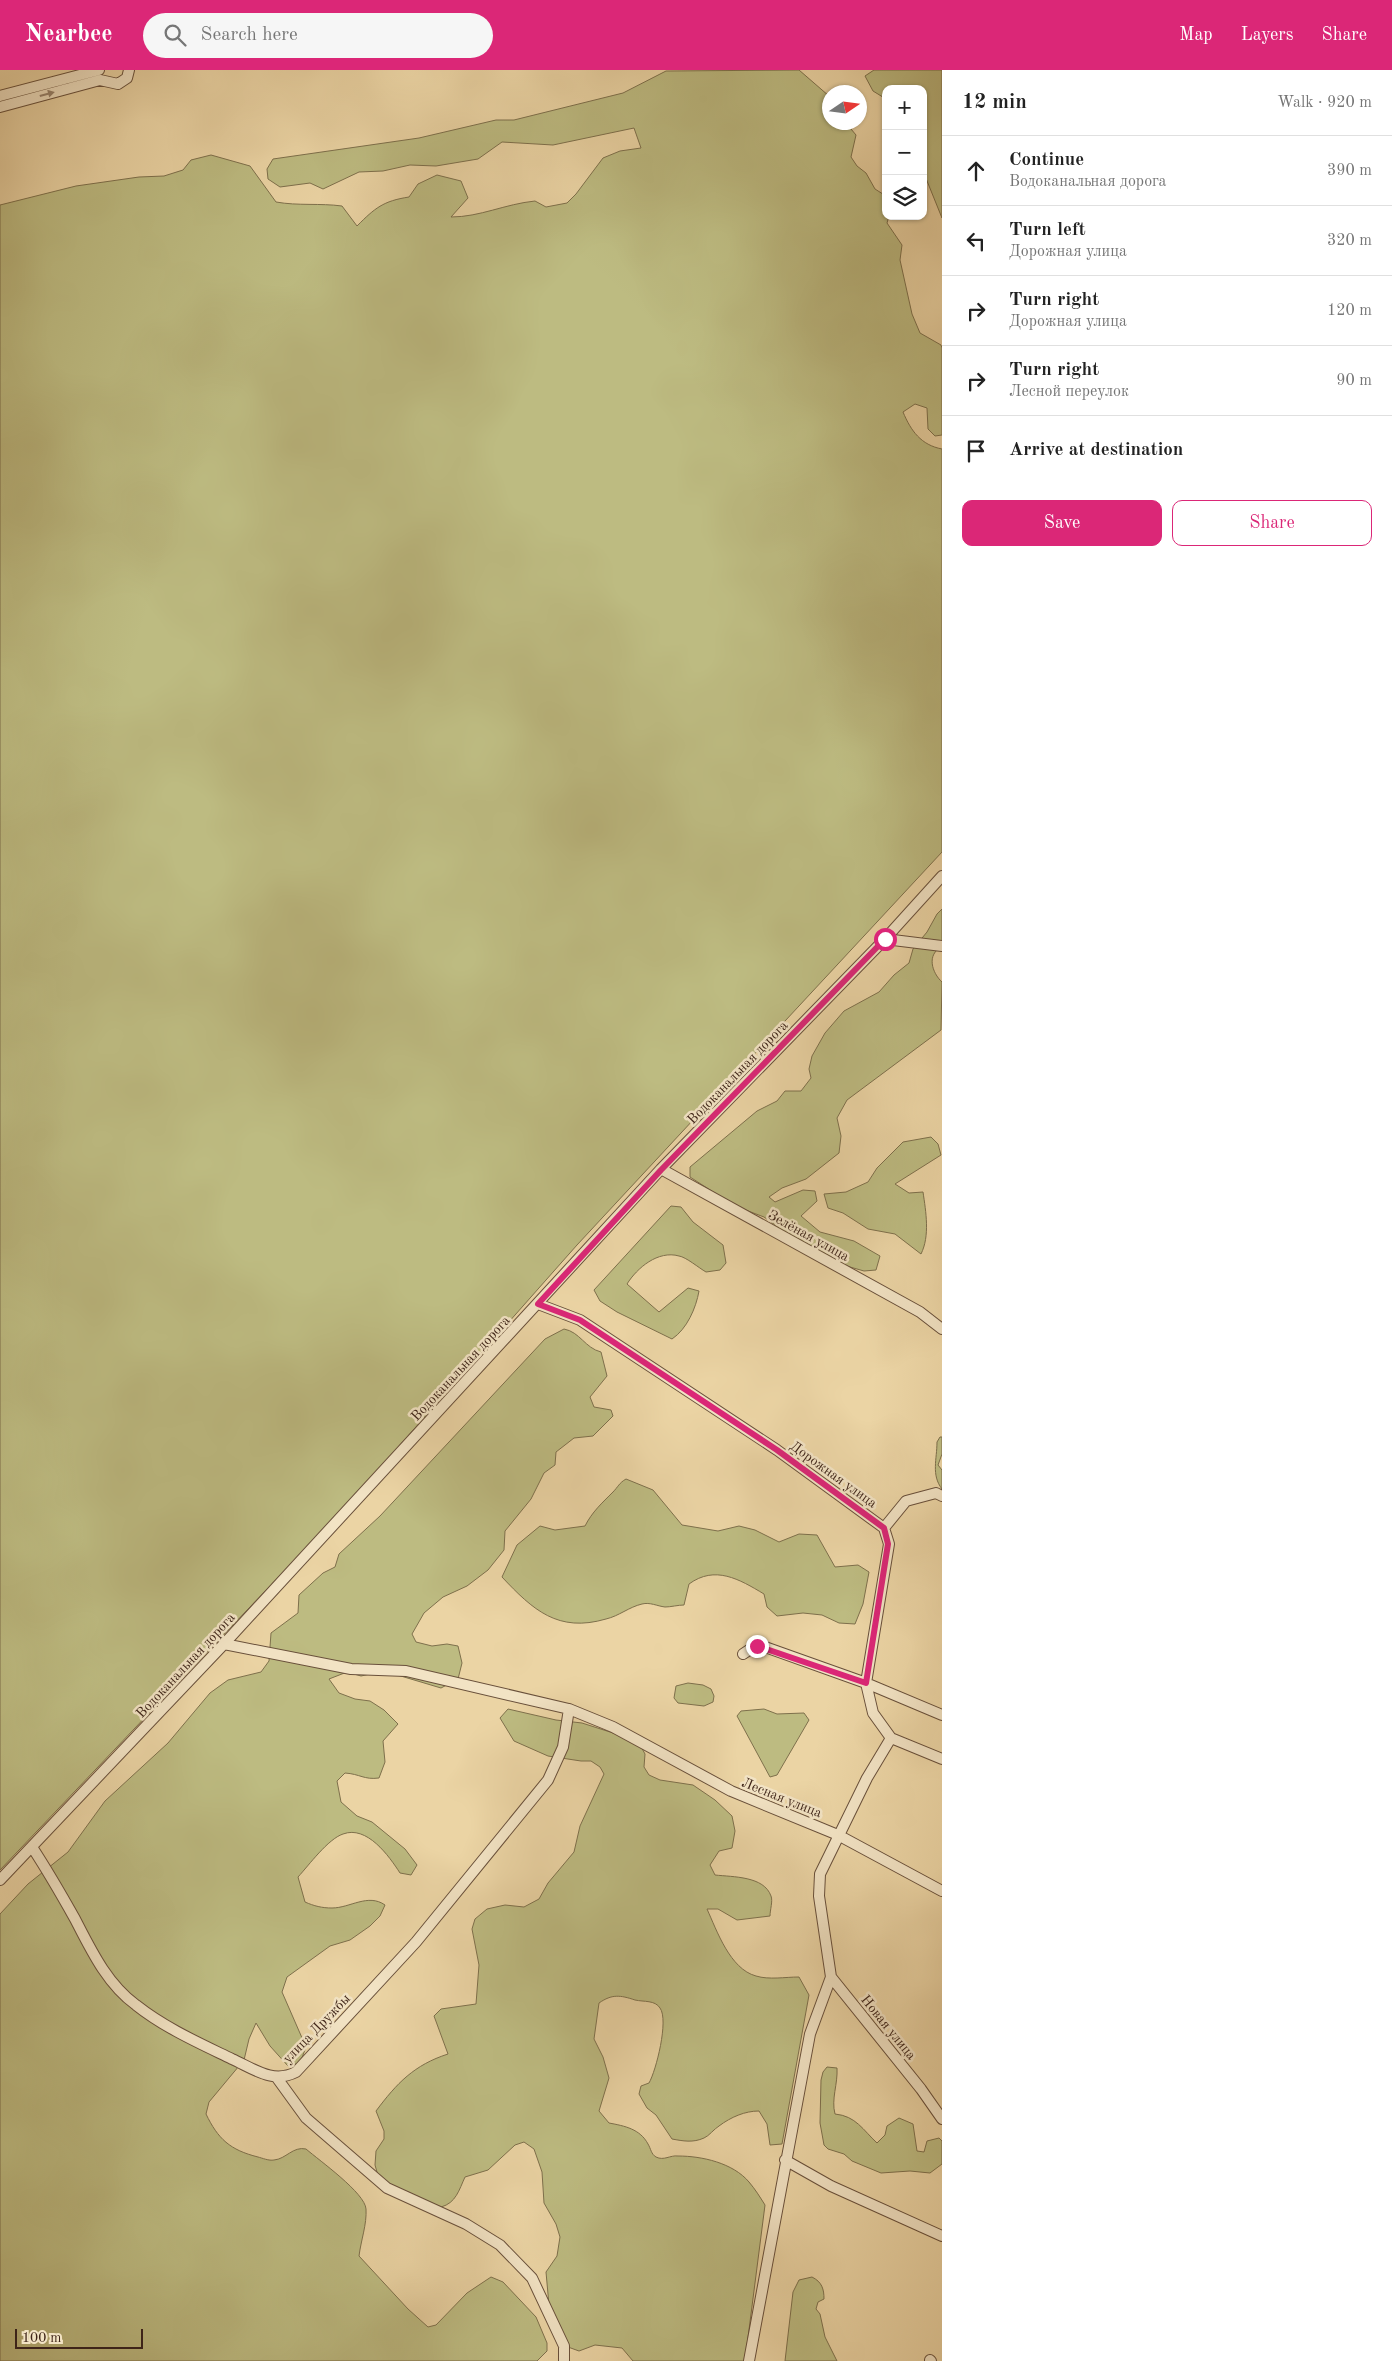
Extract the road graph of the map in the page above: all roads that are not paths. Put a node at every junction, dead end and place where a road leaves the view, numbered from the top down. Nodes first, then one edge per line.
1 (99, 70) edge
2 (103, 70) edge
3 (140, 70) edge
4 (129, 72) edge
5 (108, 82) junction
6 (0, 96) edge
7 (0, 107) edge
8 (942, 876) edge
9 (885, 939) junction
10 (942, 946) edge
11 (661, 1170) junction
12 (538, 1304) junction
13 (942, 1329) edge
14 (942, 1496) edge
15 (884, 1528) junction
16 (224, 1644) junction
17 (743, 1654) dead end
18 (866, 1683) junction
19 (569, 1709) junction
20 (942, 1715) edge
21 (891, 1738) junction
22 (942, 1759) edge
23 (838, 1834) junction
24 (32, 1847) junction
25 (0, 1880) edge
26 (942, 1891) edge
27 (831, 1976) junction
28 (277, 2078) junction
29 (942, 2119) edge
30 (785, 2160) junction
31 (942, 2236) edge
32 (564, 2361) edge
33 (749, 2361) edge

1 - 6 street
2 - 5 street
3 - 4 street
4 - 5 street
7 -> 5 street
8 - 9 street, Водоканальная дорога
9 - 10 street
9 - 11 street, Водоканальная дорога
11 - 12 street, Водоканальная дорога
11 - 13 street, Зелёная улица
12 - 15 street, Дорожная улица
12 - 16 street, Водоканальная дорога
14 - 15 street
15 - 18 street
16 - 19 street, Лесная улица
16 - 24 street, Водоканальная дорога
17 - 18 street
18 - 20 street
18 - 21 street
19 - 23 street, Лесная улица
19 - 28 street, улица Дружбы
21 - 22 street
21 - 23 street
23 - 26 street, Лесная улица
23 - 27 street
24 - 25 street, Водоканальная дорога
24 - 28 street, улица Дружбы
27 - 29 street, Новая улица
27 - 30 street
28 - 32 street
30 - 31 street
30 - 33 street

